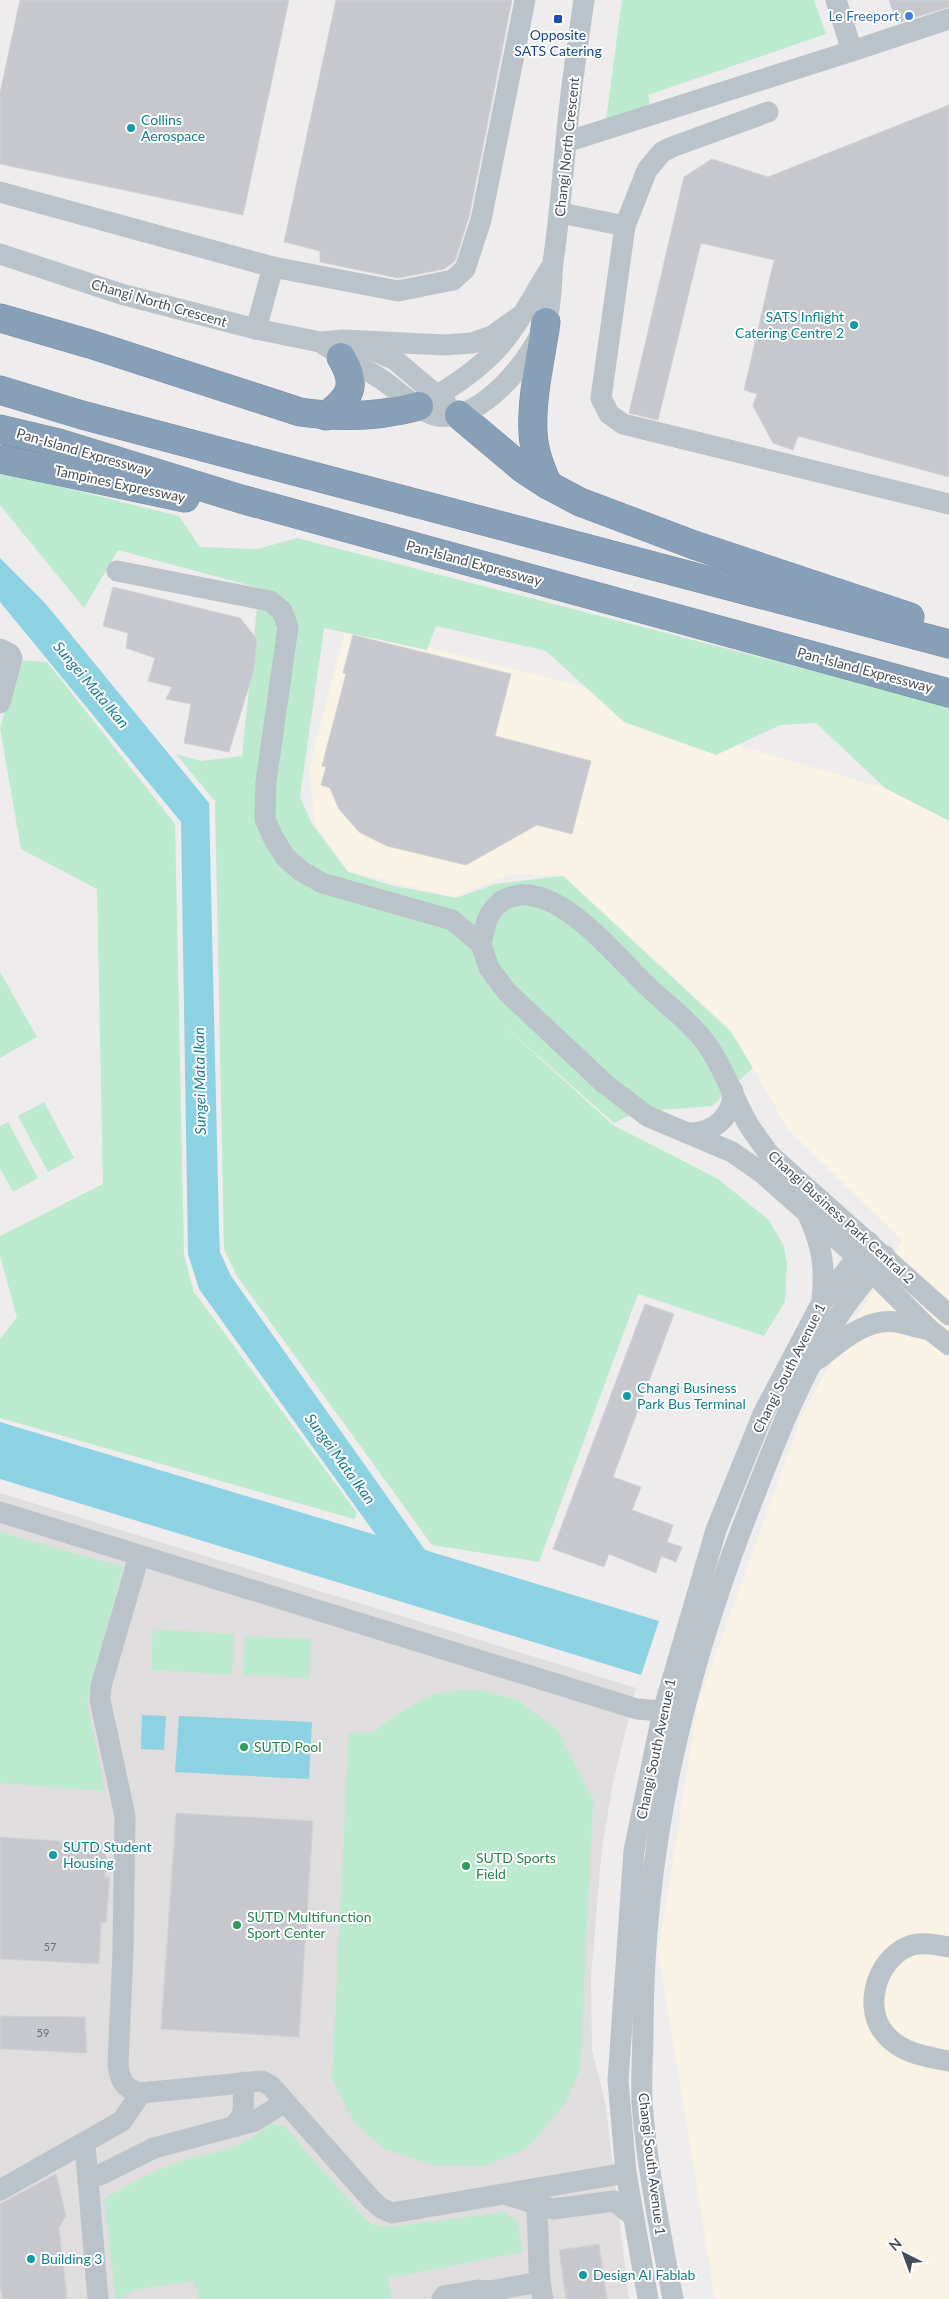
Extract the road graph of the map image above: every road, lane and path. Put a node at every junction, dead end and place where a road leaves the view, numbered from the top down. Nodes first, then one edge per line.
1 (526, 0) edge
2 (584, 0) edge
3 (836, 0) edge
4 (949, 19) edge
5 (852, 51) junction
6 (768, 112) dead end
7 (566, 142) junction
8 (0, 192) edge
9 (561, 213) junction
10 (625, 226) junction
11 (0, 254) edge
12 (553, 264) junction
13 (273, 267) junction
14 (520, 316) junction
15 (0, 318) edge
16 (546, 322) junction
17 (256, 329) junction
18 (335, 346) junction
19 (0, 390) edge
20 (428, 400) junction
21 (459, 415) junction
22 (326, 416) junction
23 (0, 429) edge
24 (0, 459) edge
25 (548, 486) junction
26 (241, 499) junction
27 (949, 504) edge
28 (118, 571) dead end
29 (949, 631) edge
30 (949, 644) edge
31 (0, 649) edge
32 (949, 693) edge
33 (0, 703) edge
34 (493, 910) junction
35 (452, 920) junction
36 (481, 944) junction
37 (733, 1091) junction
38 (691, 1134) junction
39 (806, 1211) junction
40 (863, 1249) junction
41 (878, 1264) junction
42 (822, 1302) junction
43 (949, 1315) edge
44 (930, 1330) junction
45 (949, 1345) edge
46 (810, 1365) junction
47 (0, 1512) edge
48 (139, 1556) junction
49 (663, 1711) junction
50 (949, 1947) edge
51 (949, 2061) edge
52 (244, 2082) junction
53 (141, 2092) junction
54 (285, 2102) junction
55 (235, 2127) junction
56 (84, 2144) junction
57 (626, 2173) junction
58 (100, 2175) dead end
59 (0, 2190) edge
60 (500, 2194) junction
61 (538, 2205) junction
62 (632, 2215) junction
63 (541, 2290) edge
64 (98, 2299) edge
65 (442, 2299) edge
66 (648, 2299) edge
67 (674, 2299) edge

1 - 13 street
2 - 7 street, Changi North Crescent
3 - 5 street
4 - 5 street
5 - 7 street
6 - 10 street
7 - 9 street, Changi North Crescent
8 - 13 street
9 - 10 street
9 - 12 street, Changi North Crescent
10 - 27 street
11 - 17 street, Changi North Crescent
12 - 14 street, Changi North Crescent
12 - 16 street, Changi North Crescent
13 - 17 street
14 - 18 street, Changi North Crescent
14 - 20 street, Changi North Crescent
15 - 22 highway
16 - 21 street, Changi North Crescent
16 - 25 highway
17 - 18 street, Changi North Crescent
18 - 20 street, Changi North Crescent
18 - 22 highway
19 - 30 highway
20 - 21 street, Changi North Crescent
20 - 22 highway
21 - 25 highway
23 - 26 highway, Pan-Island Expressway
24 - 26 highway, Tampines Expressway
25 - 29 highway
26 - 32 highway, Pan-Island Expressway
28 - 35 street
31 - 33 street
34 - 35 street
34 - 36 street, Changi Business Park Central 2
34 - 37 street, Changi Business Park Central 2
35 - 36 street
36 - 38 street, Changi Business Park Central 2
37 - 38 street
37 - 40 street, Changi Business Park Central 2
38 - 39 street, Changi Business Park Central 2
39 - 40 street, Changi Business Park Central 2
39 - 42 street, Changi Business Park Central 2
40 - 41 street, Changi Business Park Central 2
40 - 42 street, Changi South Avenue 1
41 - 43 street, Changi Business Park Central 2
41 - 44 street, Changi Business Park Central 2
41 - 46 street, Changi South Avenue 1
42 - 49 street, Changi South Avenue 1
44 - 45 street, Changi Business Park Central 2
44 - 46 street, Changi South Avenue 1
46 - 67 street, Changi South Avenue 1
47 - 48 street
48 - 49 street
48 - 53 street
49 - 57 street, Changi South Avenue 1
50 - 51 street
52 - 53 street
52 - 54 street
52 - 55 street
53 - 56 street
54 - 55 street
54 - 60 street
55 - 58 street
56 - 59 street
56 - 64 street
57 - 60 street
57 - 62 street, Changi South Avenue 1
60 - 61 street
61 - 62 street
61 - 63 street
62 - 66 street, Changi South Avenue 1
63 - 65 street

